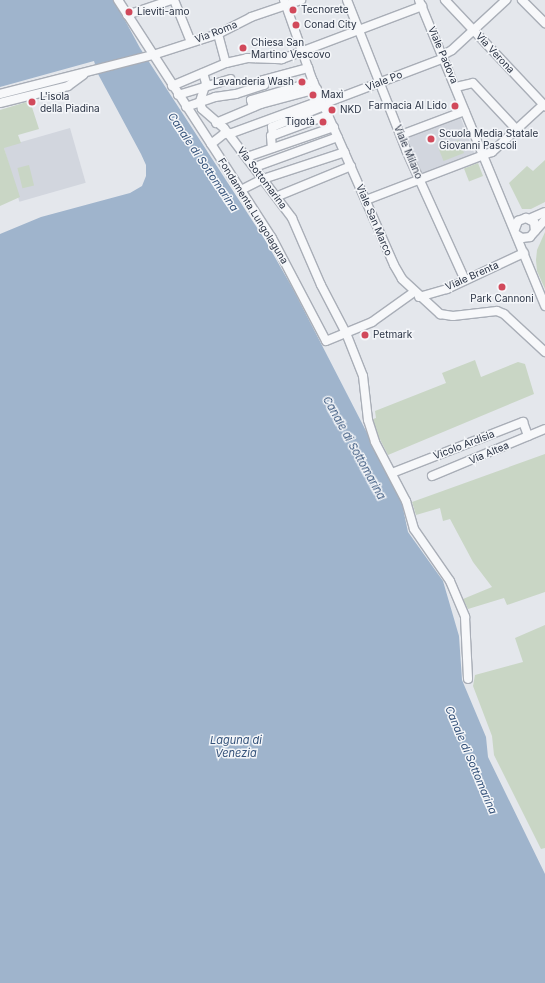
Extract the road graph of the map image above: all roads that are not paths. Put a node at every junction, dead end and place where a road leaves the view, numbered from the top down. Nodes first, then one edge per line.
1 (118, 0) edge
2 (171, 0) edge
3 (174, 0) edge
4 (301, 0) edge
5 (347, 0) edge
6 (445, 0) edge
7 (506, 0) edge
8 (522, 0) edge
9 (422, 2) edge
10 (150, 3) edge
11 (284, 3) edge
12 (127, 14) junction
13 (545, 23) edge
14 (359, 29) junction
15 (473, 30) junction
16 (218, 34) junction
17 (191, 42) junction
18 (301, 52) junction
19 (149, 55) junction
20 (444, 57) junction
21 (226, 63) junction
22 (308, 68) junction
23 (93, 70) junction
24 (203, 73) junction
25 (231, 79) dead end
26 (380, 83) junction
27 (172, 86) junction
28 (315, 86) junction
29 (206, 87) junction
30 (456, 87) junction
31 (0, 94) edge
32 (178, 95) junction
33 (200, 102) junction
34 (0, 103) edge
35 (323, 104) junction
36 (544, 106) edge
37 (186, 107) junction
38 (465, 110) junction
39 (328, 115) junction
40 (216, 123) junction
41 (334, 128) junction
42 (516, 129) junction
43 (228, 133) junction
44 (274, 135) junction
45 (401, 135) junction
46 (338, 137) junction
47 (211, 144) junction
48 (272, 148) junction
49 (345, 152) junction
50 (483, 156) junction
51 (247, 157) junction
52 (351, 166) junction
53 (255, 168) junction
54 (418, 178) junction
55 (264, 179) junction
56 (241, 190) junction
57 (278, 196) junction
58 (502, 199) junction
59 (366, 200) junction
60 (545, 212) edge
61 (526, 218) junction
62 (545, 220) edge
63 (516, 232) junction
64 (533, 234) junction
65 (525, 255) junction
66 (465, 280) junction
67 (416, 294) junction
68 (543, 298) edge
69 (545, 306) edge
70 (346, 333) junction
71 (545, 352) edge
72 (545, 430) edge
73 (528, 436) junction
74 (392, 473) junction
75 (432, 476) dead end
76 (468, 680) dead end

1 - 12 street, Fondamenta Lungolaguna
2 - 10 street
3 - 17 street
4 - 11 street, Via Roma
5 - 14 street, Viale Milano
6 - 15 street, Via Verona
7 - 15 street, Viale Po
8 - 13 street
9 - 14 street
9 - 20 street, Viale Padova
10 - 12 street
11 - 16 street, Via Roma
11 - 18 street, Viale San Marco
12 - 19 street, Fondamenta Lungolaguna
14 - 18 street
14 - 26 street, Viale Milano
15 - 20 street, Viale Po
15 - 36 street, Via Verona
16 - 17 street, Via Roma
16 - 21 street
17 - 19 street, Via Roma
18 - 21 street
18 - 22 street, Viale San Marco
19 - 23 street, Via Roma
19 - 27 street, Fondamenta Lungolaguna
20 - 26 street, Viale Po
20 - 30 street, Viale Padova
21 - 24 street
22 - 28 street, Viale San Marco
22 - 33 street
23 - 31 street, Via Roma
23 - 34 street
24 - 27 street
24 - 29 street
25 - 29 street
26 - 35 street, Viale Po
26 - 45 street, Viale Milano
27 - 32 street, Fondamenta Lungolaguna
28 - 35 street, Viale San Marco
28 - 40 street
29 - 32 street
29 - 33 street
30 - 38 street, Viale Padova
30 - 42 street
32 - 37 street, Fondamenta Lungolaguna
33 - 37 street
33 - 40 street, Via Sottomarina
35 - 39 street, Viale San Marco
35 - 43 street
35 - 44 street
36 - 42 street
37 - 47 street, Fondamenta Lungolaguna
38 - 45 street
38 - 50 street, Viale Padova
39 - 41 street, Viale San Marco
39 - 44 street
40 - 43 street, Via Sottomarina
41 - 46 street, Viale San Marco
41 - 48 street
42 - 50 street
43 - 47 street
43 - 51 street, Via Sottomarina
44 - 48 street
45 - 54 street, Viale Milano
46 - 49 street, Viale San Marco
46 - 53 street
47 - 56 street, Fondamenta Lungolaguna
48 - 51 street
49 - 52 street, Viale San Marco
49 - 55 street
50 - 54 street
50 - 58 street, Viale Padova
51 - 53 street, Via Sottomarina
52 - 57 street
52 - 59 street, Viale San Marco
53 - 55 street, Via Sottomarina
54 - 59 street
54 - 66 street, Viale Milano
55 - 56 street
55 - 57 street, Via Sottomarina
56 - 70 street, Fondamenta Lungolaguna
57 - 70 street, Via Sottomarina
58 - 61 street, Viale Padova
58 - 63 street, Viale Padova
59 - 67 street, Viale San Marco
60 - 61 street
61 - 63 street
61 - 64 street
62 - 64 street
63 - 64 street
63 - 65 street, Viale Padova
64 - 65 street
65 - 66 street, Viale Brenta
65 - 68 street, Viale Padova
66 - 67 street, Viale Brenta
67 - 70 street, Fondamenta Lungolaguna
67 - 71 street, Viale San Marco
68 - 69 street, Viale Padova
70 - 74 street, Via Sottomarina
72 - 73 street, Via Altea
73 - 74 street, Vicolo Ardisia
73 - 75 street, Via Altea
74 - 76 street, Via Sottomarina

